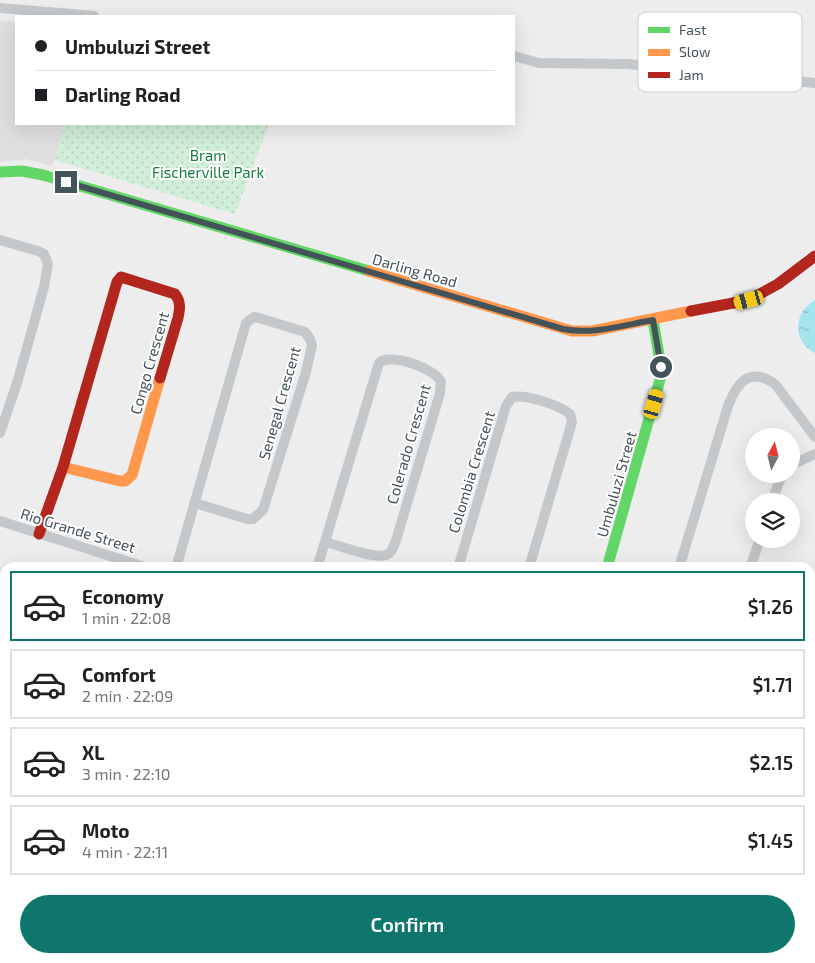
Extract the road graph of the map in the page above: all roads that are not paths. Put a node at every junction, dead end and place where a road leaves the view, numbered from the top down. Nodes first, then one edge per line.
1 (0, 8) edge
2 (82, 15) edge
3 (515, 56) edge
4 (638, 65) edge
5 (802, 82) edge
6 (815, 83) edge
7 (0, 172) edge
8 (0, 240) edge
9 (815, 256) edge
10 (653, 320) junction
11 (0, 433) edge
12 (815, 437) edge
13 (815, 454) edge
14 (800, 461) edge
15 (63, 467) junction
16 (195, 503) junction
17 (0, 521) edge
18 (39, 534) junction
19 (326, 542) junction
20 (757, 548) edge
21 (129, 562) edge
22 (178, 562) edge
23 (319, 562) edge
24 (460, 562) edge
25 (531, 562) edge
26 (609, 562) edge
27 (681, 562) edge
28 (752, 562) edge

1 - 2 street
3 - 4 street
5 - 6 street
7 - 10 street, Darling Road
8 - 11 street
9 - 10 street, Darling Road
10 - 26 street, Umbuluzi Street
12 - 27 street
13 - 14 street
15 - 15 street, Congo Crescent
15 - 18 street, Congo Crescent
16 - 16 street, Senegal Crescent
16 - 22 street, Senegal Crescent
17 - 18 street, Rio Grande Street
18 - 21 street, Rio Grande Street
19 - 19 street, Colerado Crescent
19 - 23 street, Colerado Crescent
20 - 28 street
24 - 25 street, Colombia Crescent

